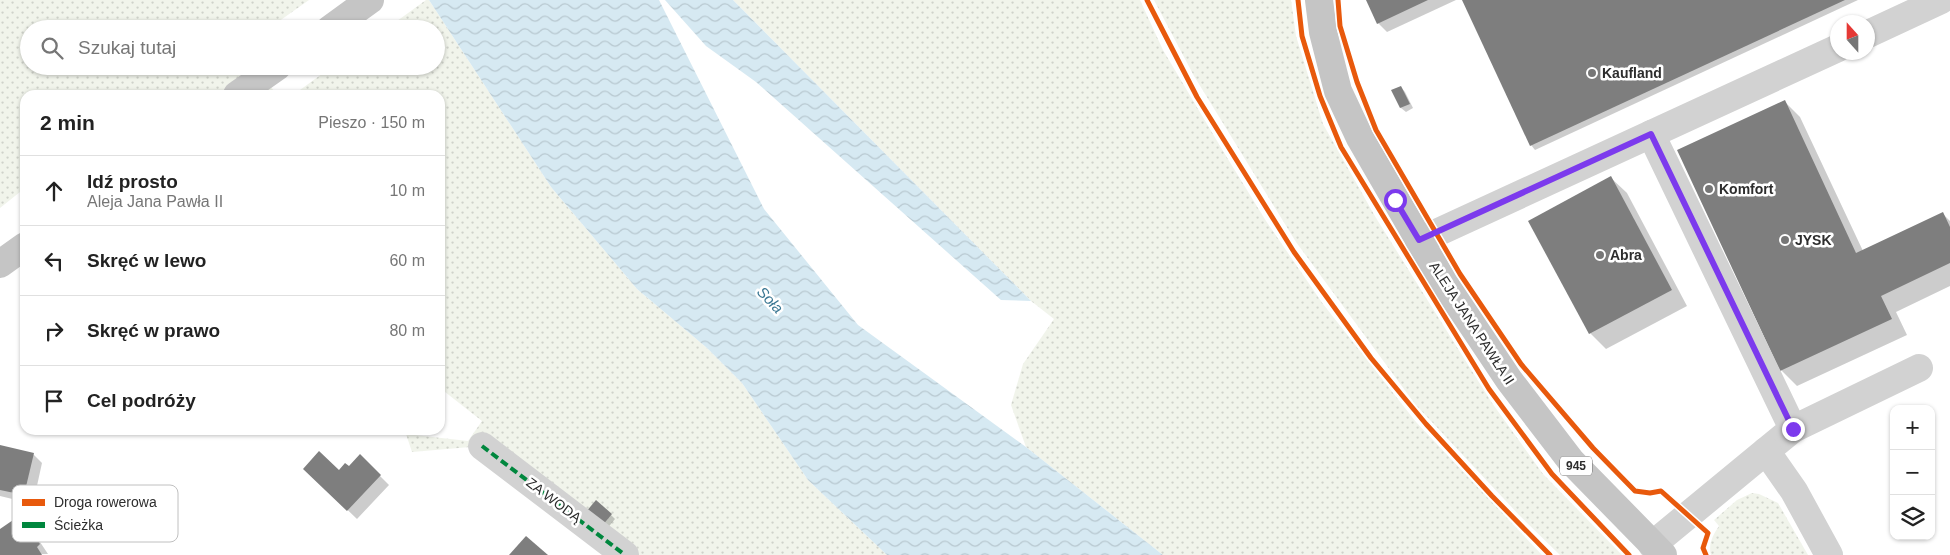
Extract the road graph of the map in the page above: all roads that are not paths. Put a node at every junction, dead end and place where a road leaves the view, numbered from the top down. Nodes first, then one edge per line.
1 (370, 0) edge
2 (1319, 0) edge
3 (1941, 0) edge
4 (342, 20) edge
5 (1875, 31) edge
6 (1830, 52) edge
7 (265, 75) edge
8 (244, 90) edge
9 (1651, 134) junction
10 (1419, 240) junction
11 (20, 250) edge
12 (0, 264) edge
13 (1919, 368) dead end
14 (1793, 429) junction
15 (482, 446) dead end
16 (1766, 452) junction
17 (1657, 550) edge
18 (624, 555) edge
19 (1829, 555) edge

1 - 4 main road
2 - 10 main road, ALEJA JANA PAWŁA II / 945
3 - 5 street
6 - 9 street
7 - 8 main road
9 - 10 street
9 - 14 street
10 - 17 main road, ALEJA JANA PAWŁA II / 945
11 - 12 main road
13 - 14 street
14 - 16 street
15 - 18 street, ZA WODĄ
16 - 17 street
16 - 19 street

